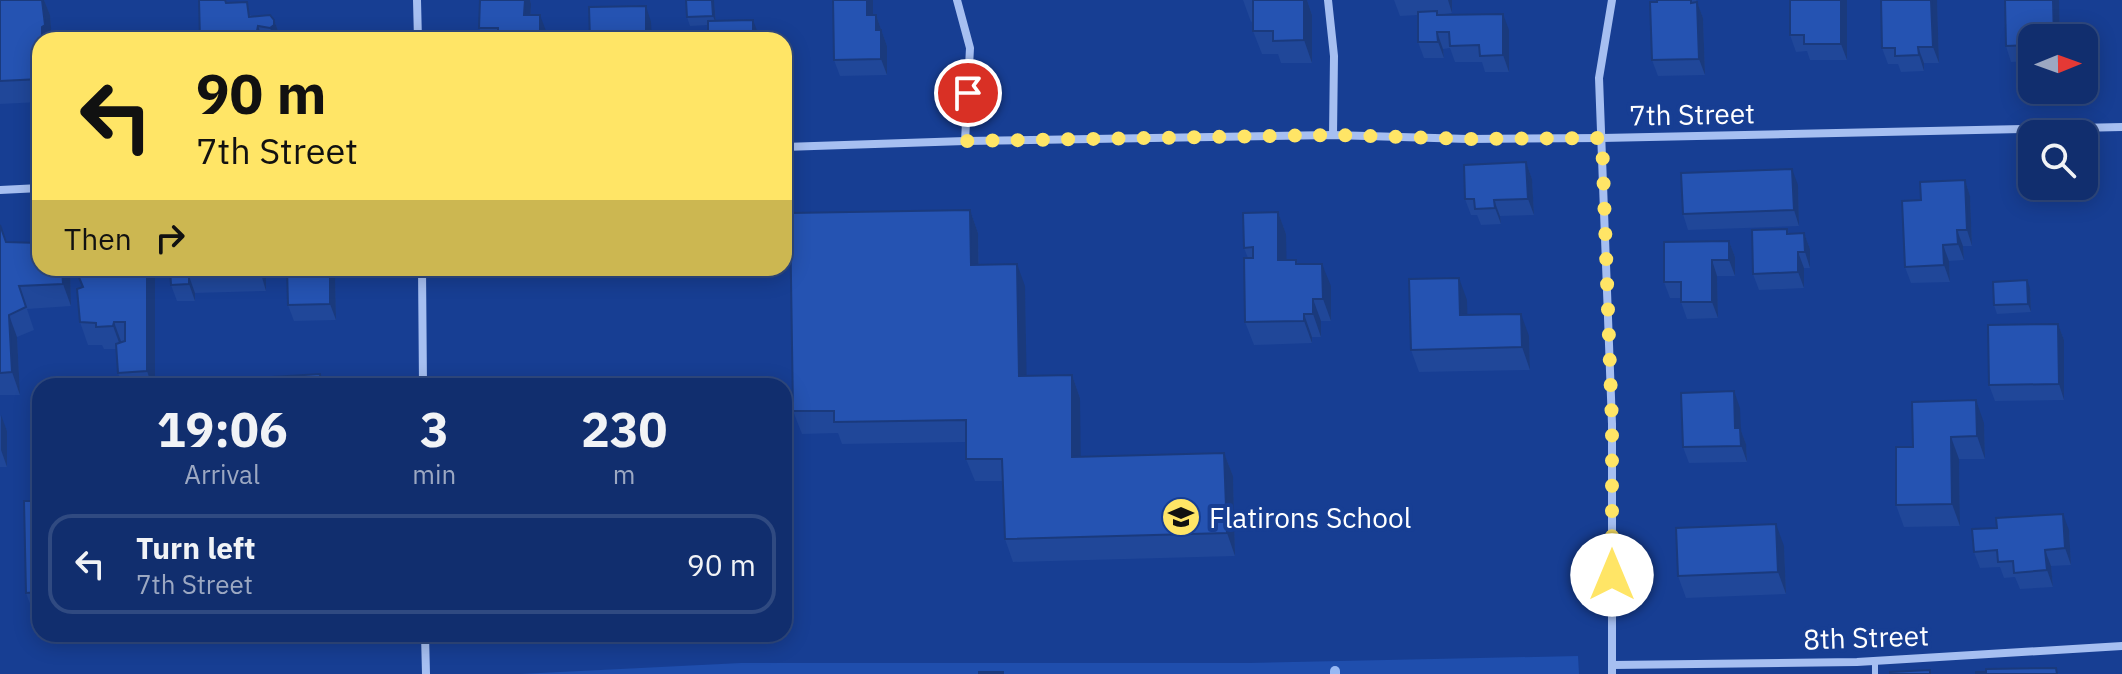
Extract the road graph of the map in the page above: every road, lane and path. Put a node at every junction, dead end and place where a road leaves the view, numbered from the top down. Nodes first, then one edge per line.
1 (417, 0) edge
2 (957, 0) edge
3 (1328, 0) edge
4 (1612, 0) edge
5 (418, 32) edge
6 (2122, 127) edge
7 (1333, 135) junction
8 (1602, 138) junction
9 (965, 141) junction
10 (792, 147) edge
11 (32, 188) edge
12 (0, 190) edge
13 (422, 276) edge
14 (423, 378) edge
15 (425, 642) edge
16 (2122, 646) edge
17 (1875, 660) junction
18 (1612, 670) edge
19 (426, 674) edge
20 (1875, 674) edge

1 - 5 street
2 - 9 street
3 - 7 street
4 - 8 street
6 - 8 street, 7th Street
7 - 8 street, 7th Street
7 - 9 street, 7th Street
8 - 18 street
9 - 10 street, 7th Street
11 - 12 street
13 - 14 street
15 - 19 street
16 - 17 street, 8th Street
17 - 18 street, 8th Street
17 - 20 lane

